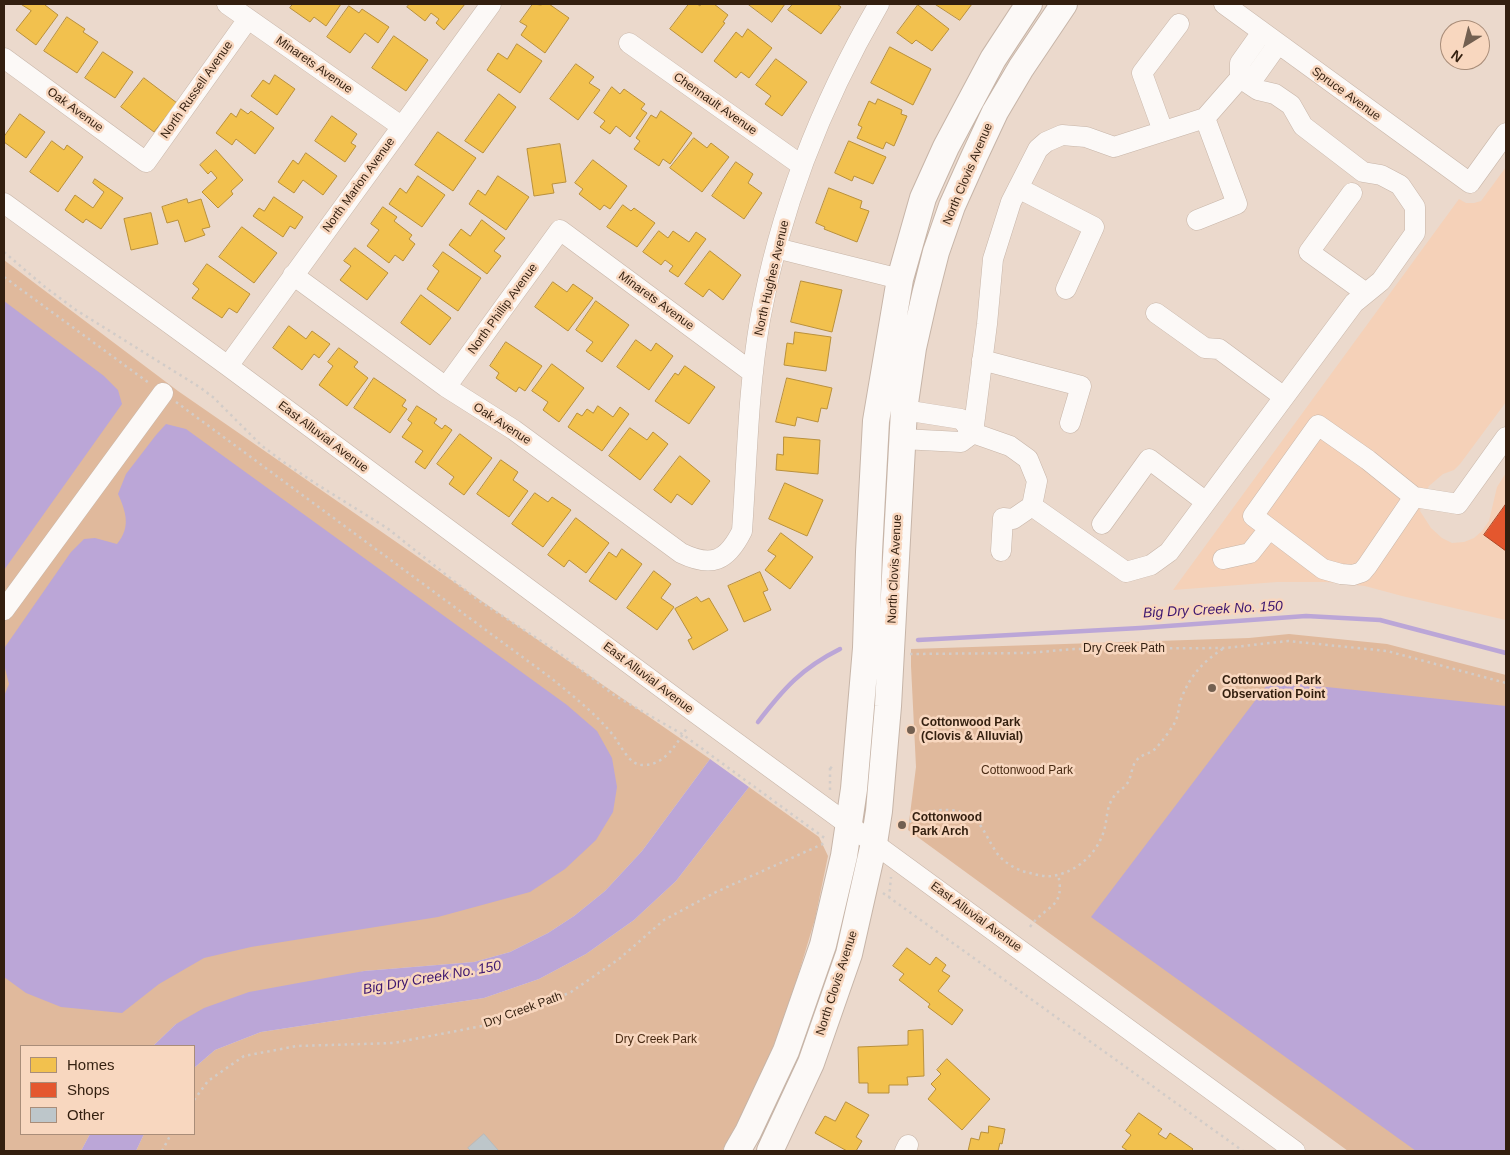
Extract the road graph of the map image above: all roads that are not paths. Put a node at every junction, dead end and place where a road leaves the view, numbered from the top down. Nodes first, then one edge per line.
1 (227, 4) edge
2 (491, 4) edge
3 (879, 4) edge
4 (1028, 4) edge
5 (1224, 4) edge
6 (1056, 6) edge
7 (248, 19) junction
8 (1178, 24) dead end
9 (1262, 32) junction
10 (629, 43) dead end
11 (1278, 44) junction
12 (4, 58) edge
13 (1240, 78) junction
14 (1205, 118) junction
15 (401, 126) junction
16 (1163, 132) junction
17 (1506, 133) edge
18 (146, 162) joint
19 (801, 165) junction
20 (1018, 188) junction
21 (1352, 194) dead end
22 (4, 203) edge
23 (1197, 220) dead end
24 (560, 230) joint
25 (776, 248) junction
26 (294, 275) junction
27 (900, 279) junction
28 (1066, 289) dead end
29 (1366, 293) junction
30 (1156, 313) dead end
31 (982, 360) junction
32 (228, 366) junction
33 (753, 372) junction
34 (446, 387) junction
35 (163, 393) road end
36 (1284, 397) junction
37 (904, 410) junction
38 (1070, 423) dead end
39 (973, 433) junction
40 (1506, 437) edge
41 (902, 439) junction
42 (1414, 496) junction
43 (1206, 502) junction
44 (1032, 506) junction
45 (1102, 524) dead end
46 (1269, 529) junction
47 (1001, 550) dead end
48 (1223, 559) dead end
49 (715, 560) joint
50 (4, 610) edge
51 (849, 825) junction
52 (874, 843) junction
53 (737, 1151) edge
54 (770, 1151) edge
55 (1295, 1151) edge

1 - 7 street, Minarets Avenue
2 - 15 street, North Marion Avenue
3 - 19 street, North Hughes Avenue
4 - 27 main road, North Clovis Avenue
5 - 9 street, Spruce Avenue
6 - 37 main road, North Clovis Avenue
7 - 15 street, Minarets Avenue
7 - 18 street, North Russell Avenue
8 - 16 street
9 - 11 street, Spruce Avenue
9 - 13 street
10 - 19 street, Chennault Avenue
11 - 13 street
11 - 17 street, Spruce Avenue
12 - 18 street, Oak Avenue
13 - 14 street
13 - 29 street
14 - 16 street
14 - 23 street
15 - 26 street, North Marion Avenue
16 - 20 street
19 - 25 street, North Hughes Avenue
20 - 28 street
20 - 31 street
21 - 29 street
22 - 32 street, East Alluvial Avenue
24 - 33 street, Minarets Avenue
24 - 34 street, North Phillip Avenue
25 - 27 street
25 - 33 street, North Hughes Avenue
26 - 32 street, North Marion Avenue
26 - 34 street, Oak Avenue
27 - 41 main road
27 - 51 main road, North Clovis Avenue
29 - 36 street
30 - 36 street
31 - 38 street
31 - 39 street
32 - 51 street, East Alluvial Avenue
33 - 49 street, North Hughes Avenue
34 - 49 street, Oak Avenue
35 - 50 street
36 - 43 street
37 - 39 street
37 - 41 main road, North Clovis Avenue
39 - 41 street
39 - 44 street
40 - 42 street
41 - 52 main road, North Clovis Avenue
42 - 46 street
42 - 46 street
43 - 44 street
43 - 45 street
44 - 47 street
46 - 48 street
51 - 52 street, East Alluvial Avenue
51 - 53 main road, North Clovis Avenue
52 - 54 main road, North Clovis Avenue
52 - 55 street, East Alluvial Avenue

